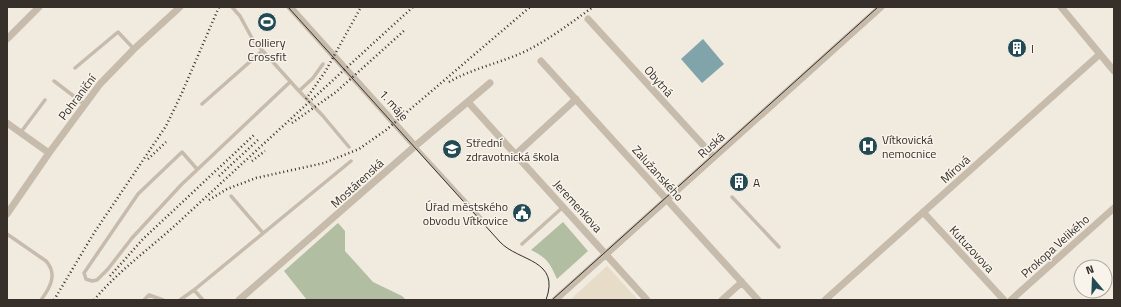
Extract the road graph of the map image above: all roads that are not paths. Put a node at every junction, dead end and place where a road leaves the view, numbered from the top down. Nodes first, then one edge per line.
1 (39, 7) edge
2 (180, 7) edge
3 (232, 7) edge
4 (290, 7) edge
5 (881, 7) edge
6 (1061, 7) edge
7 (588, 19) dead end
8 (7, 39) edge
9 (134, 49) junction
10 (262, 51) junction
11 (1100, 54) junction
12 (541, 61) dead end
13 (323, 64) dead end
14 (75, 68) dead end
15 (1114, 71) edge
16 (54, 81) dead end
17 (290, 82) junction
18 (490, 83) dead end
19 (299, 91) junction
20 (576, 99) junction
21 (45, 100) dead end
22 (468, 102) junction
23 (84, 104) junction
24 (202, 104) dead end
25 (7, 123) edge
26 (21, 132) junction
27 (349, 146) dead end
28 (415, 146) junction
29 (49, 153) junction
30 (516, 154) junction
31 (714, 157) junction
32 (350, 161) dead end
33 (197, 169) junction
34 (231, 196) dead end
35 (732, 197) dead end
36 (668, 199) junction
37 (564, 207) junction
38 (1114, 208) edge
39 (923, 212) junction
40 (7, 214) edge
41 (481, 218) dead end
42 (263, 233) junction
43 (7, 234) edge
44 (522, 244) dead end
45 (779, 247) dead end
46 (606, 254) junction
47 (742, 282) junction
48 (194, 290) junction
49 (41, 300) edge
50 (144, 300) edge
51 (163, 300) edge
52 (180, 300) edge
53 (203, 300) edge
54 (239, 300) edge
55 (556, 300) edge
56 (647, 300) edge
57 (722, 300) edge
58 (758, 300) edge
59 (825, 300) edge
60 (1004, 300) edge
61 (1011, 300) edge

1 - 8 street
2 - 9 street, Pohraniční
3 - 10 lane
4 - 28 street, 1. máje
5 - 31 street, Ruská
6 - 11 street
7 - 31 street, Obytná
9 - 14 lane
9 - 23 street, Pohraniční
10 - 17 lane
10 - 24 lane
11 - 15 street
11 - 39 street, Mírová
12 - 20 street, Zalužanského
13 - 19 lane
16 - 23 lane
17 - 19 lane
17 - 33 lane
18 - 22 street, Mostárenská
19 - 27 lane
20 - 30 street
20 - 36 street, Zalužanského
21 - 26 lane
22 - 28 street, Mostárenská
22 - 30 street, Jeremenkova
23 - 29 street, Pohraniční
25 - 26 street
26 - 29 street
28 - 41 lane, 1. máje
28 - 54 street, Mostárenská
29 - 40 street, Pohraniční
30 - 37 street, Jeremenkova
31 - 36 street, Ruská
32 - 42 lane
33 - 33 lane
34 - 42 lane
35 - 45 lane
36 - 46 street, Ruská
36 - 47 street, Zalužanského
37 - 44 lane
37 - 46 street, Jeremenkova
38 - 61 street, Prokopa Velikého
39 - 59 street, Mírová
39 - 60 street, Kutuzovova
42 - 48 lane
43 - 49 lane
46 - 55 street, Ruská
46 - 56 street, Jeremenkova
47 - 57 street
47 - 58 street, Zalužanského
48 - 52 lane
48 - 53 lane
50 - 51 lane

